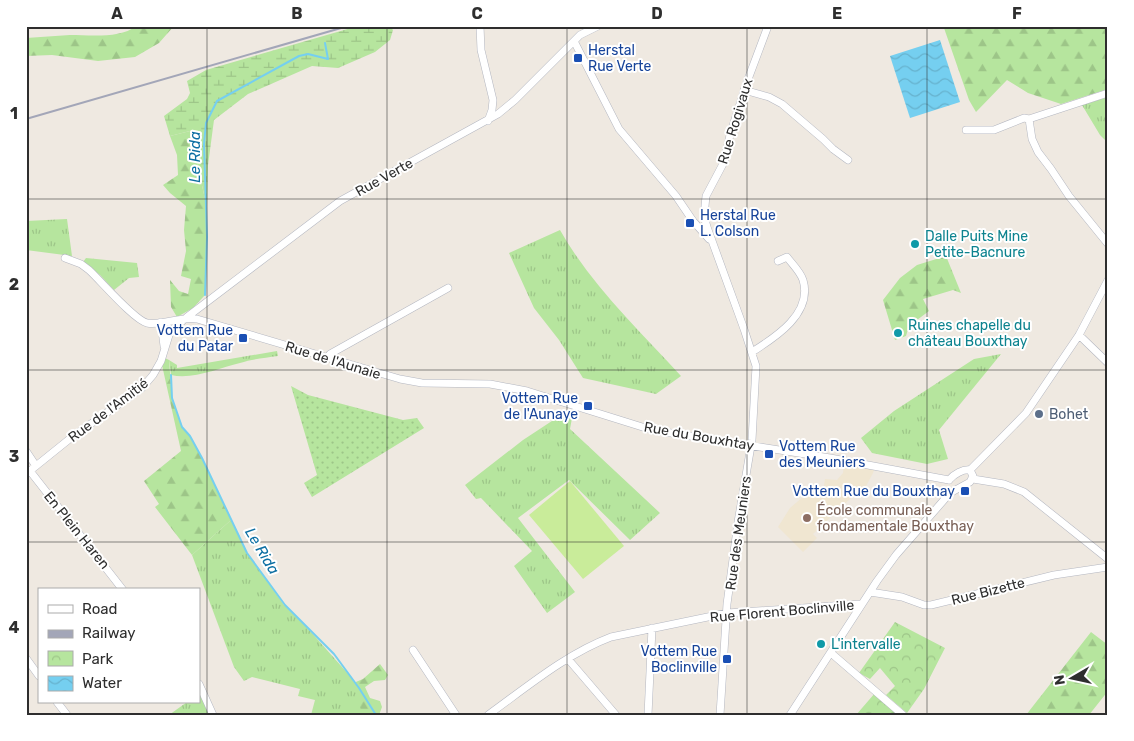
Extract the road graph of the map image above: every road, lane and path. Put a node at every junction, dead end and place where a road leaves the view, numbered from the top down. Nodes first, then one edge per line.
1 (480, 26) edge
2 (598, 26) edge
3 (768, 26) edge
4 (574, 41) junction
5 (744, 90) junction
6 (1108, 93) edge
7 (1029, 119) junction
8 (488, 121) junction
9 (966, 130) dead end
10 (848, 160) dead end
11 (704, 218) junction
12 (694, 221) junction
13 (713, 243) junction
14 (1108, 244) edge
15 (65, 258) dead end
16 (778, 261) dead end
17 (1108, 280) edge
18 (448, 288) dead end
19 (187, 317) junction
20 (161, 322) junction
21 (170, 332) joint
22 (1080, 335) junction
23 (164, 346) junction
24 (752, 352) junction
25 (326, 358) junction
26 (1108, 363) edge
27 (483, 383) joint
28 (751, 446) junction
29 (26, 451) edge
30 (31, 470) edge
31 (970, 470) junction
32 (973, 479) junction
33 (949, 480) junction
34 (954, 489) junction
35 (1108, 559) edge
36 (1108, 567) edge
37 (121, 588) edge
38 (870, 592) junction
39 (861, 604) junction
40 (727, 613) junction
41 (652, 628) junction
42 (413, 650) dead end
43 (831, 653) junction
44 (26, 658) edge
45 (568, 658) junction
46 (38, 675) edge
47 (200, 686) edge
48 (59, 704) edge
49 (67, 715) edge
50 (213, 715) edge
51 (456, 715) edge
52 (488, 715) edge
53 (616, 715) edge
54 (648, 715) edge
55 (720, 715) edge
56 (790, 715) edge
57 (903, 715) edge

1 - 8 street
2 - 4 street, Rue Verte
3 - 5 street, Rue Rogivaux
4 - 8 street, Rue Verte
4 - 12 street
5 - 10 street
5 - 11 street, Rue Rogivaux
6 - 7 street
7 - 9 street
7 - 14 street
8 - 19 street, Rue Verte
11 - 12 street
11 - 13 street, Rue Rogivaux
12 - 13 street
13 - 24 street, Rue Rogivaux
15 - 20 street
16 - 24 street
17 - 22 street
18 - 25 street
19 - 20 street
19 - 21 street, Rue Verte
19 - 25 street, Rue de l'Aunaie
20 - 23 street
21 - 23 street, Rue de l'Amitié
22 - 26 street
22 - 31 street
23 - 30 street, Rue de l'Amitié
24 - 28 street, Rue des Meuniers
25 - 27 street, Rue de l'Aunaie
27 - 28 street, Rue du Bouxhtay
28 - 33 street, Rue du Bouxhtay
28 - 40 street, Rue des Meuniers
29 - 30 street, En Plein Haren
30 - 37 street, En Plein Haren
31 - 32 street
31 - 33 street
32 - 34 street
32 - 35 street
33 - 34 street
34 - 38 street
36 - 38 street, Rue Bizette
38 - 39 street
39 - 40 street, Rue Florent Boclinville
39 - 43 street
40 - 41 street, Rue Florent Boclinville
40 - 55 street, Rue des Meuniers
41 - 45 street, Rue Florent Boclinville
41 - 54 street
42 - 51 street
43 - 56 street
43 - 57 street
44 - 46 street
45 - 52 street, Rue Florent Boclinville
45 - 53 street
47 - 50 street
48 - 49 street

